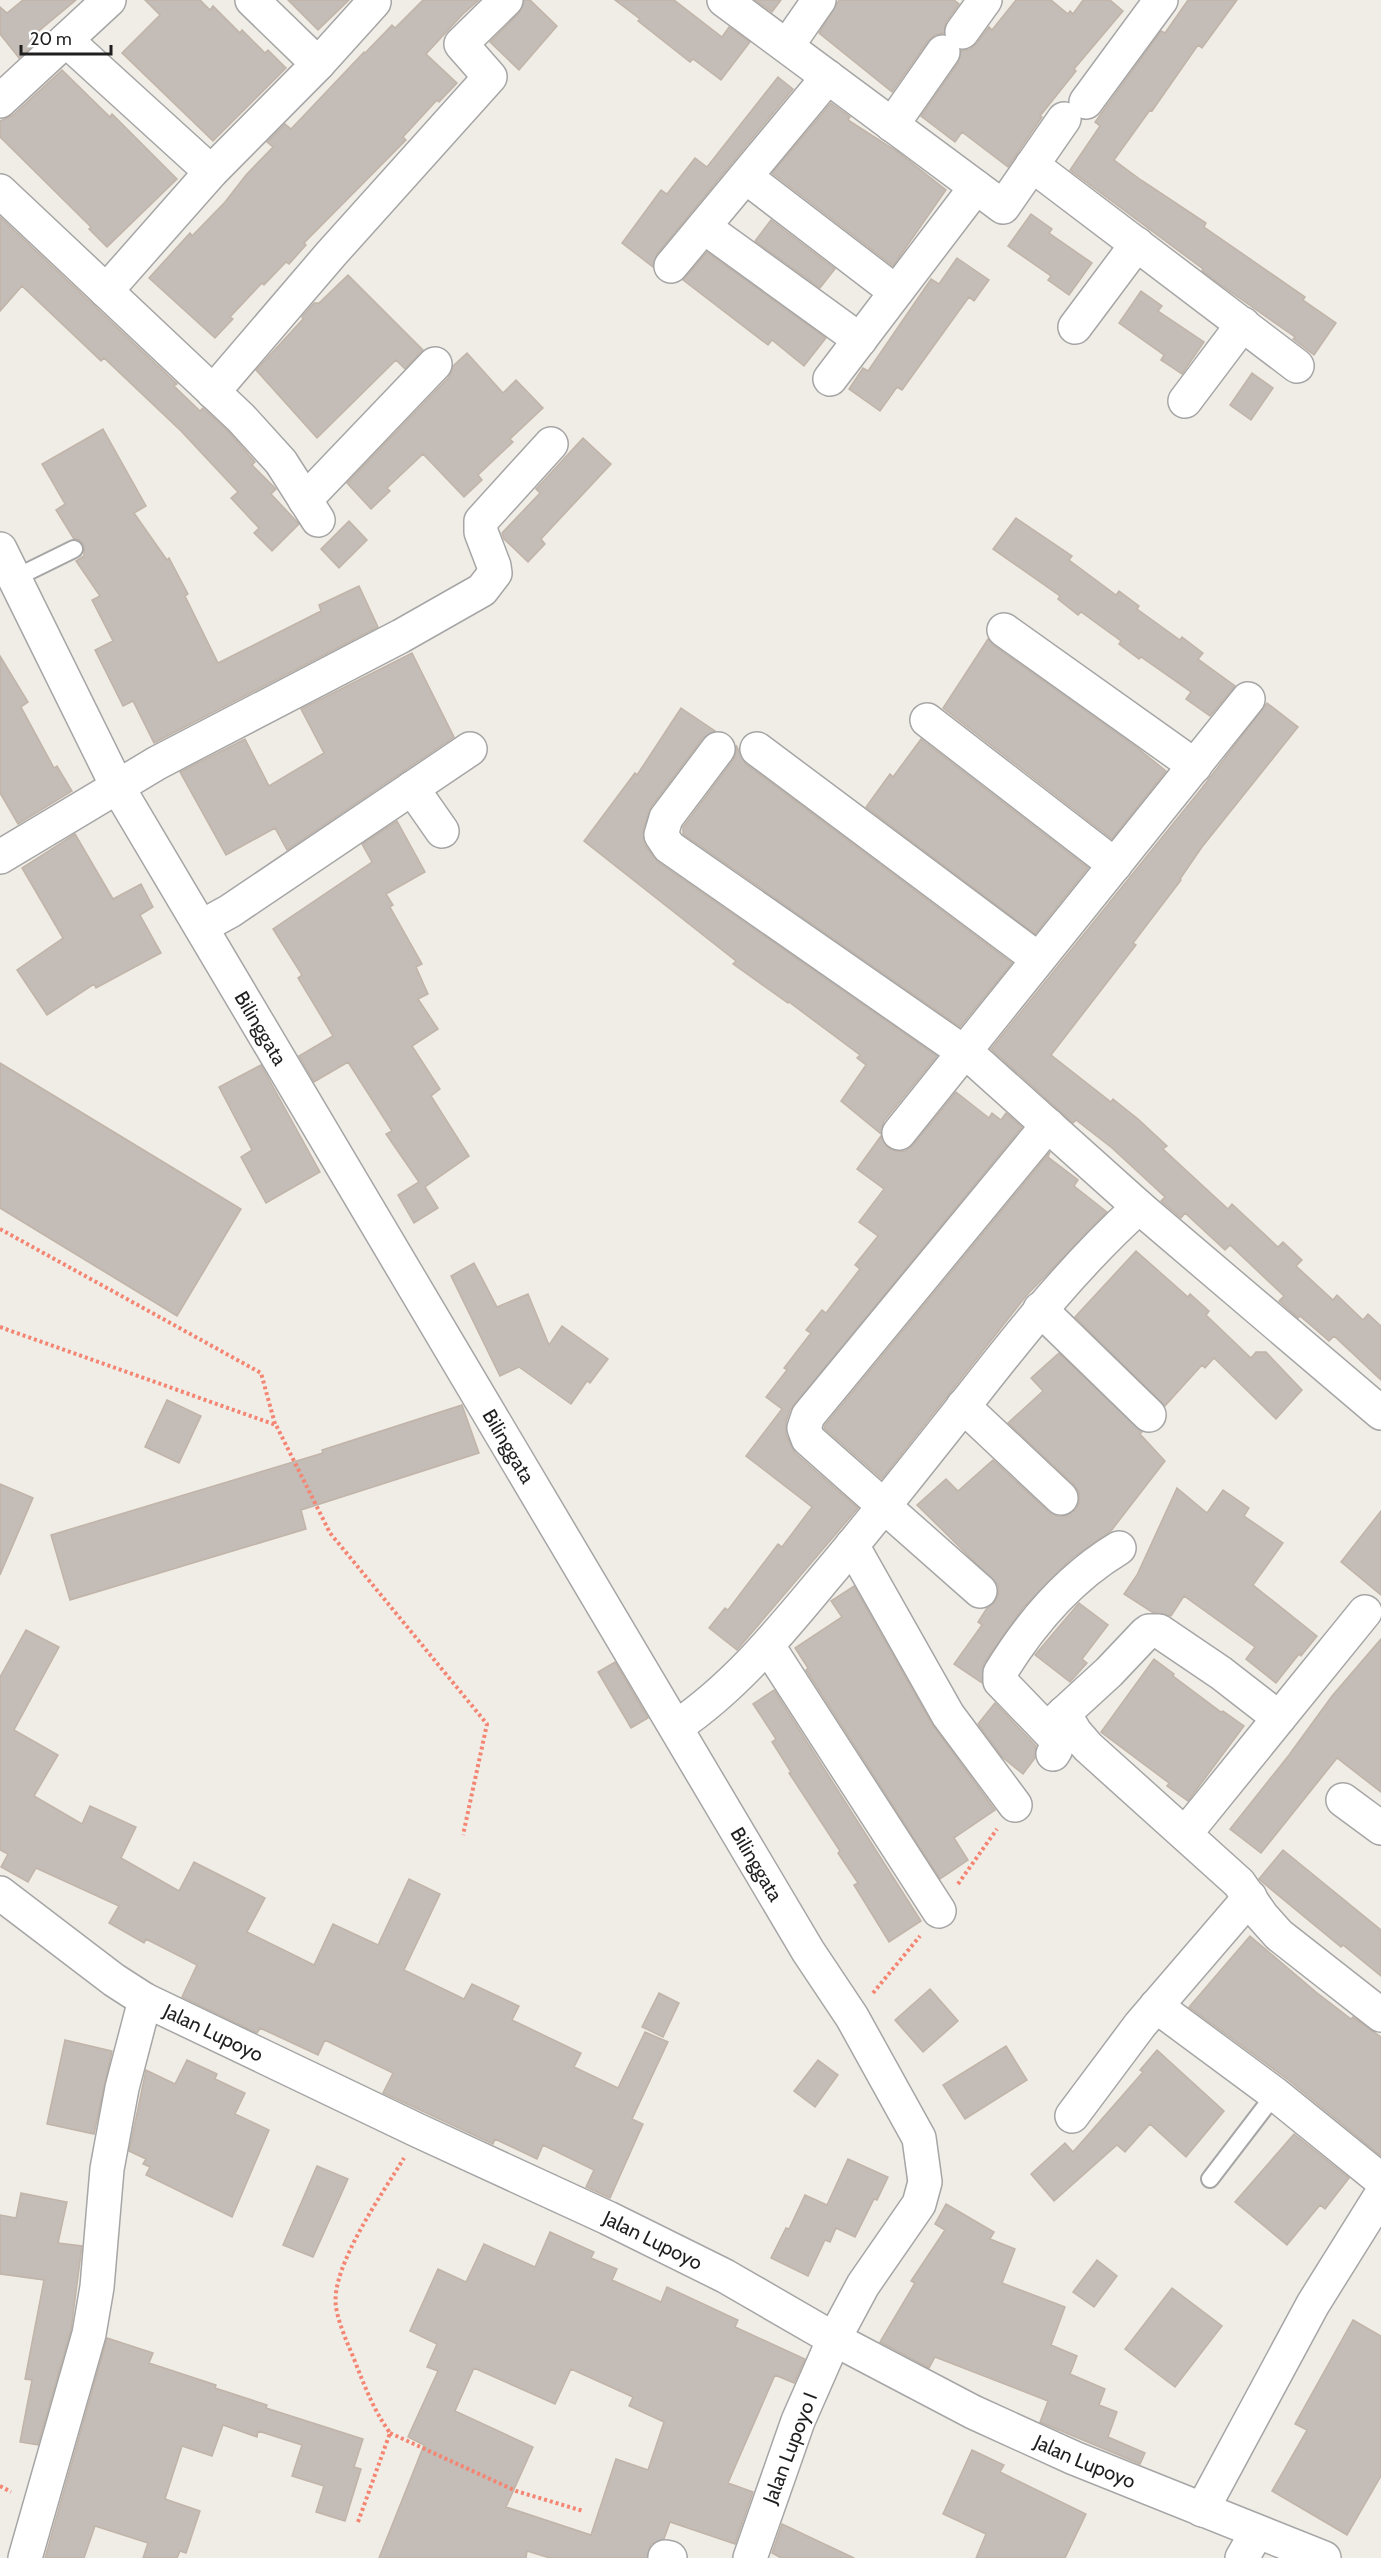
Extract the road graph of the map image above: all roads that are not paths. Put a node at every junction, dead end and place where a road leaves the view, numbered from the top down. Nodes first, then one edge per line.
1 (109, 0) edge
2 (252, 0) edge
3 (373, 0) edge
4 (506, 0) edge
5 (724, 0) edge
6 (819, 0) edge
7 (985, 0) edge
8 (1161, 0) edge
9 (66, 40) junction
10 (787, 46) junction
11 (318, 64) junction
12 (828, 77) junction
13 (0, 101) edge
14 (892, 124) junction
15 (1032, 165) junction
16 (211, 172) junction
17 (746, 177) junction
18 (976, 187) junction
19 (0, 191) edge
20 (704, 226) junction
21 (1137, 244) junction
22 (671, 266) dead end
23 (106, 291) junction
24 (896, 292) junction
25 (1243, 324) junction
26 (1075, 327) dead end
27 (860, 340) junction
28 (435, 364) dead end
29 (1297, 366) dead end
30 (830, 379) dead end
31 (213, 392) junction
32 (1185, 401) dead end
33 (550, 444) dead end
34 (0, 549) edge
35 (74, 549) dead end
36 (26, 572) junction
37 (1004, 630) dead end
38 (1248, 699) dead end
39 (927, 720) dead end
40 (718, 748) dead end
41 (757, 749) dead end
42 (470, 750) dead end
43 (1195, 766) junction
44 (137, 775) junction
45 (412, 788) junction
46 (442, 831) dead end
47 (0, 857) edge
48 (1115, 864) junction
49 (214, 920) junction
50 (1038, 958) junction
51 (963, 1052) junction
52 (1048, 1125) junction
53 (899, 1133) dead end
54 (1139, 1207) junction
55 (1041, 1309) junction
56 (963, 1407) junction
57 (1381, 1413) edge
58 (1149, 1415) dead end
59 (1061, 1498) dead end
60 (884, 1506) junction
61 (852, 1545) junction
62 (1119, 1548) dead end
63 (980, 1591) dead end
64 (1365, 1612) dead end
65 (768, 1646) junction
66 (1279, 1718) junction
67 (685, 1722) junction
68 (1054, 1732) junction
69 (1343, 1800) dead end
70 (1015, 1805) road end
71 (1381, 1828) edge
72 (1185, 1834) junction
73 (0, 1893) edge
74 (1250, 1897) junction
75 (939, 1911) road end
76 (145, 2000) junction
77 (1156, 2006) junction
78 (1381, 2015) edge
79 (1275, 2094) junction
80 (1072, 2116) dead end
81 (1210, 2179) dead end
82 (1381, 2180) edge
83 (1381, 2195) edge
84 (834, 2339) junction
85 (1202, 2510) junction
86 (1250, 2545) edge
87 (26, 2558) edge
88 (750, 2558) edge
89 (1324, 2558) edge

1 - 9 street
2 - 11 street
3 - 11 street
4 - 31 street
5 - 10 street
6 - 10 street
7 - 14 street
8 - 15 street
9 - 13 street
9 - 16 street
10 - 12 street
11 - 16 street
12 - 14 street
12 - 17 street
14 - 18 street
15 - 18 street
15 - 21 street
16 - 23 street
17 - 20 street
17 - 24 street
18 - 24 street
19 - 23 street
20 - 22 street
20 - 27 street
21 - 25 street
21 - 26 street
23 - 31 street
24 - 27 street
25 - 29 street
25 - 32 street
27 - 30 street
28 - 31 street
33 - 44 street
34 - 36 street, Bilinggata
35 - 36 lane
36 - 44 street, Bilinggata
37 - 43 street
38 - 43 street
39 - 48 street
40 - 51 street
41 - 50 street
42 - 45 street
43 - 48 street
44 - 47 street
44 - 49 street, Bilinggata
45 - 46 street
45 - 49 street
48 - 50 street
49 - 67 street, Bilinggata
50 - 51 street
51 - 52 street
51 - 53 street
52 - 54 street
52 - 60 street
54 - 55 street
54 - 57 street
55 - 56 street
55 - 58 street
56 - 59 street
56 - 60 street
60 - 61 street
60 - 63 street
61 - 65 street
61 - 70 street
62 - 68 street
64 - 66 street
65 - 67 street
65 - 75 street
66 - 68 street
66 - 72 street
67 - 84 street, Bilinggata
68 - 72 street
69 - 71 street
72 - 74 street
73 - 76 street, Jalan Lupoyo
74 - 77 street
74 - 78 street
76 - 84 street, Jalan Lupoyo
76 - 87 street
77 - 79 street
77 - 80 street
79 - 81 lane
79 - 82 street
83 - 85 street
84 - 85 street, Jalan Lupoyo
84 - 88 street, Jalan Lupoyo I
85 - 86 street, Jalan Lupoyo
86 - 89 street, Jalan Lupoyo

